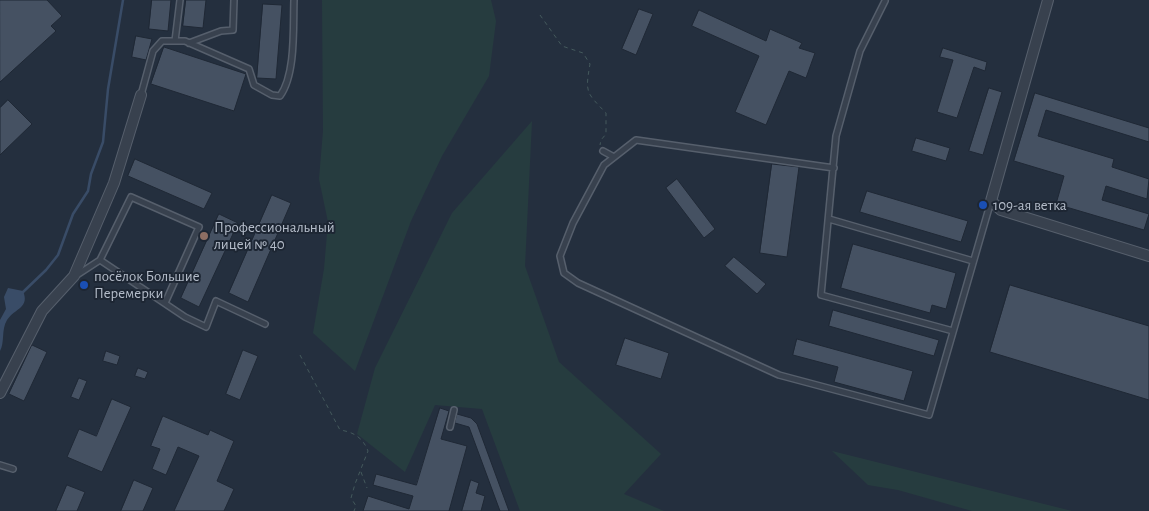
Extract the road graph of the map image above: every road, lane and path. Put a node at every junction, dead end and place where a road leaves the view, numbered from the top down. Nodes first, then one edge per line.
1 (180, 0) edge
2 (234, 0) edge
3 (294, 0) edge
4 (1048, 0) edge
5 (885, 1) dead end
6 (540, 15) dead end
7 (175, 41) junction
8 (189, 43) junction
9 (142, 95) joint
10 (602, 151) joint
11 (614, 157) junction
12 (834, 168) junction
13 (991, 201) junction
14 (829, 219) junction
15 (1149, 256) edge
16 (100, 260) junction
17 (973, 261) junction
18 (74, 276) junction
19 (165, 303) junction
20 (265, 324) dead end
21 (953, 331) junction
22 (300, 355) dead end
23 (0, 393) edge
24 (454, 410) dead end
25 (450, 427) dead end
26 (0, 465) edge
27 (13, 469) dead end
28 (361, 470) junction
29 (367, 488) dead end
30 (354, 511) edge

1 - 7 lane
2 - 8 lane
3 - 8 lane
4 - 13 street
5 - 12 lane
6 - 10 path
7 - 8 lane
7 - 9 lane
9 - 18 street
10 - 11 lane
11 - 12 lane
11 - 21 lane
12 - 14 lane
13 - 15 street
13 - 17 lane
14 - 17 lane
14 - 21 lane
16 - 18 lane
16 - 19 lane
16 - 19 lane
17 - 21 lane
18 - 23 street
19 - 20 lane
22 - 28 path
24 - 25 lane
26 - 27 lane
28 - 29 path
28 - 30 path

